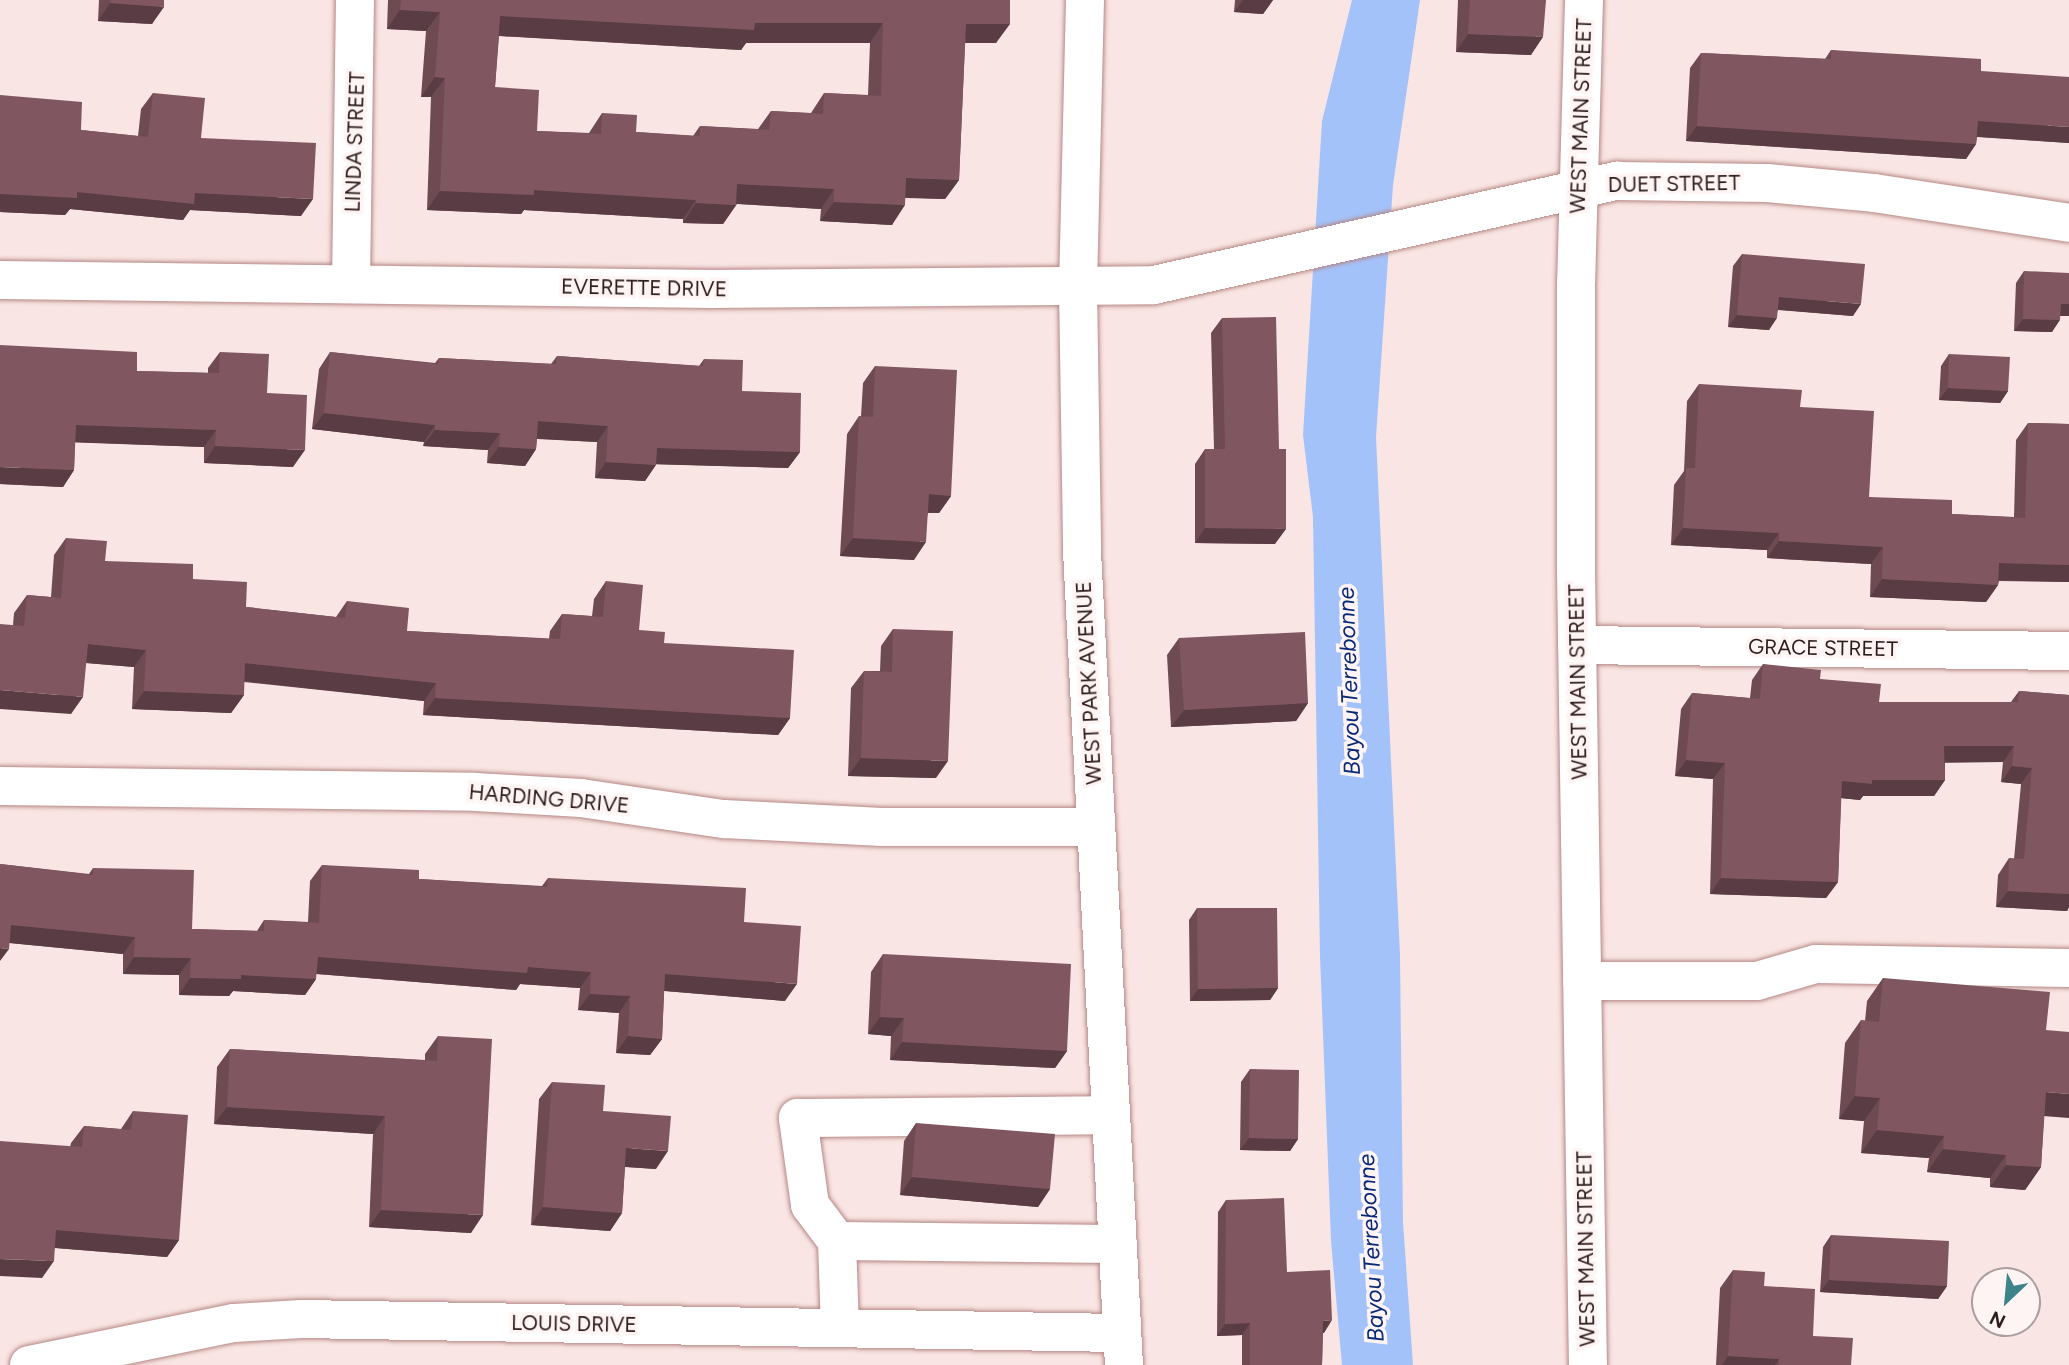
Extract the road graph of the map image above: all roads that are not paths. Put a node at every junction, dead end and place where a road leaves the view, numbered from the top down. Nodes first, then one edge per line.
1 (355, 0) edge
2 (1085, 0) edge
3 (1584, 0) edge
4 (1578, 188) junction
5 (2069, 223) edge
6 (1284, 254) joint
7 (0, 280) edge
8 (351, 284) junction
9 (1078, 288) junction
10 (1577, 645) junction
11 (2069, 651) edge
12 (0, 786) edge
13 (1096, 827) junction
14 (2069, 968) edge
15 (1582, 981) junction
16 (1111, 1115) junction
17 (836, 1241) junction
18 (1118, 1244) junction
19 (840, 1328) junction
20 (1123, 1349) edge
21 (29, 1365) edge
22 (1588, 1365) edge

1 - 8 street, LINDA STREET
2 - 9 street, WEST PARK AVENUE
3 - 4 street, WEST MAIN STREET
4 - 5 street, DUET STREET
4 - 6 street, DUET STREET
4 - 10 street, WEST MAIN STREET
6 - 9 street, EVERETTE DRIVE
7 - 8 street, EVERETTE DRIVE
8 - 9 street, EVERETTE DRIVE
9 - 13 street, WEST PARK AVENUE
10 - 11 street, GRACE STREET
10 - 15 street, WEST MAIN STREET
12 - 13 street, HARDING DRIVE
13 - 16 street, WEST PARK AVENUE
14 - 15 street
15 - 22 street, WEST MAIN STREET
16 - 17 street
16 - 18 street, WEST PARK AVENUE
17 - 18 street
17 - 19 street
18 - 20 street, WEST PARK AVENUE
19 - 20 street, LOUIS DRIVE
19 - 21 street, LOUIS DRIVE

